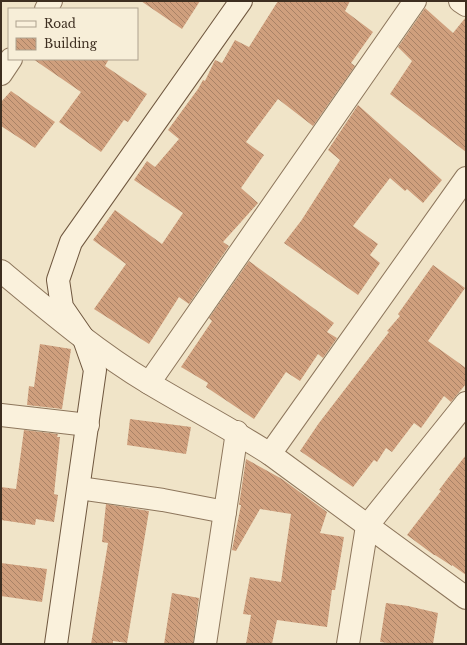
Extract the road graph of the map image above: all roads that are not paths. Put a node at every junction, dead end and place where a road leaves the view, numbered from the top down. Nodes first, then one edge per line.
1 (241, 1) edge
2 (415, 1) edge
3 (460, 1) edge
4 (466, 5) edge
5 (10, 60) edge
6 (1, 74) edge
7 (466, 178) edge
8 (1, 271) edge
9 (84, 339) junction
10 (149, 383) junction
11 (466, 403) edge
12 (1, 415) edge
13 (88, 425) junction
14 (237, 432) junction
15 (270, 454) junction
16 (79, 488) junction
17 (225, 512) junction
18 (367, 526) junction
19 (466, 598) edge
20 (56, 644) edge
21 (204, 644) edge
22 (348, 644) edge

1 - 9 street
2 - 10 street
3 - 4 street
5 - 6 street
7 - 15 street
8 - 9 street
9 - 10 street
9 - 13 street
10 - 14 street
11 - 18 street
12 - 13 street
13 - 16 street
14 - 15 street
14 - 17 street
15 - 18 street
16 - 17 street
16 - 20 street
17 - 21 street
18 - 19 street
18 - 22 street

